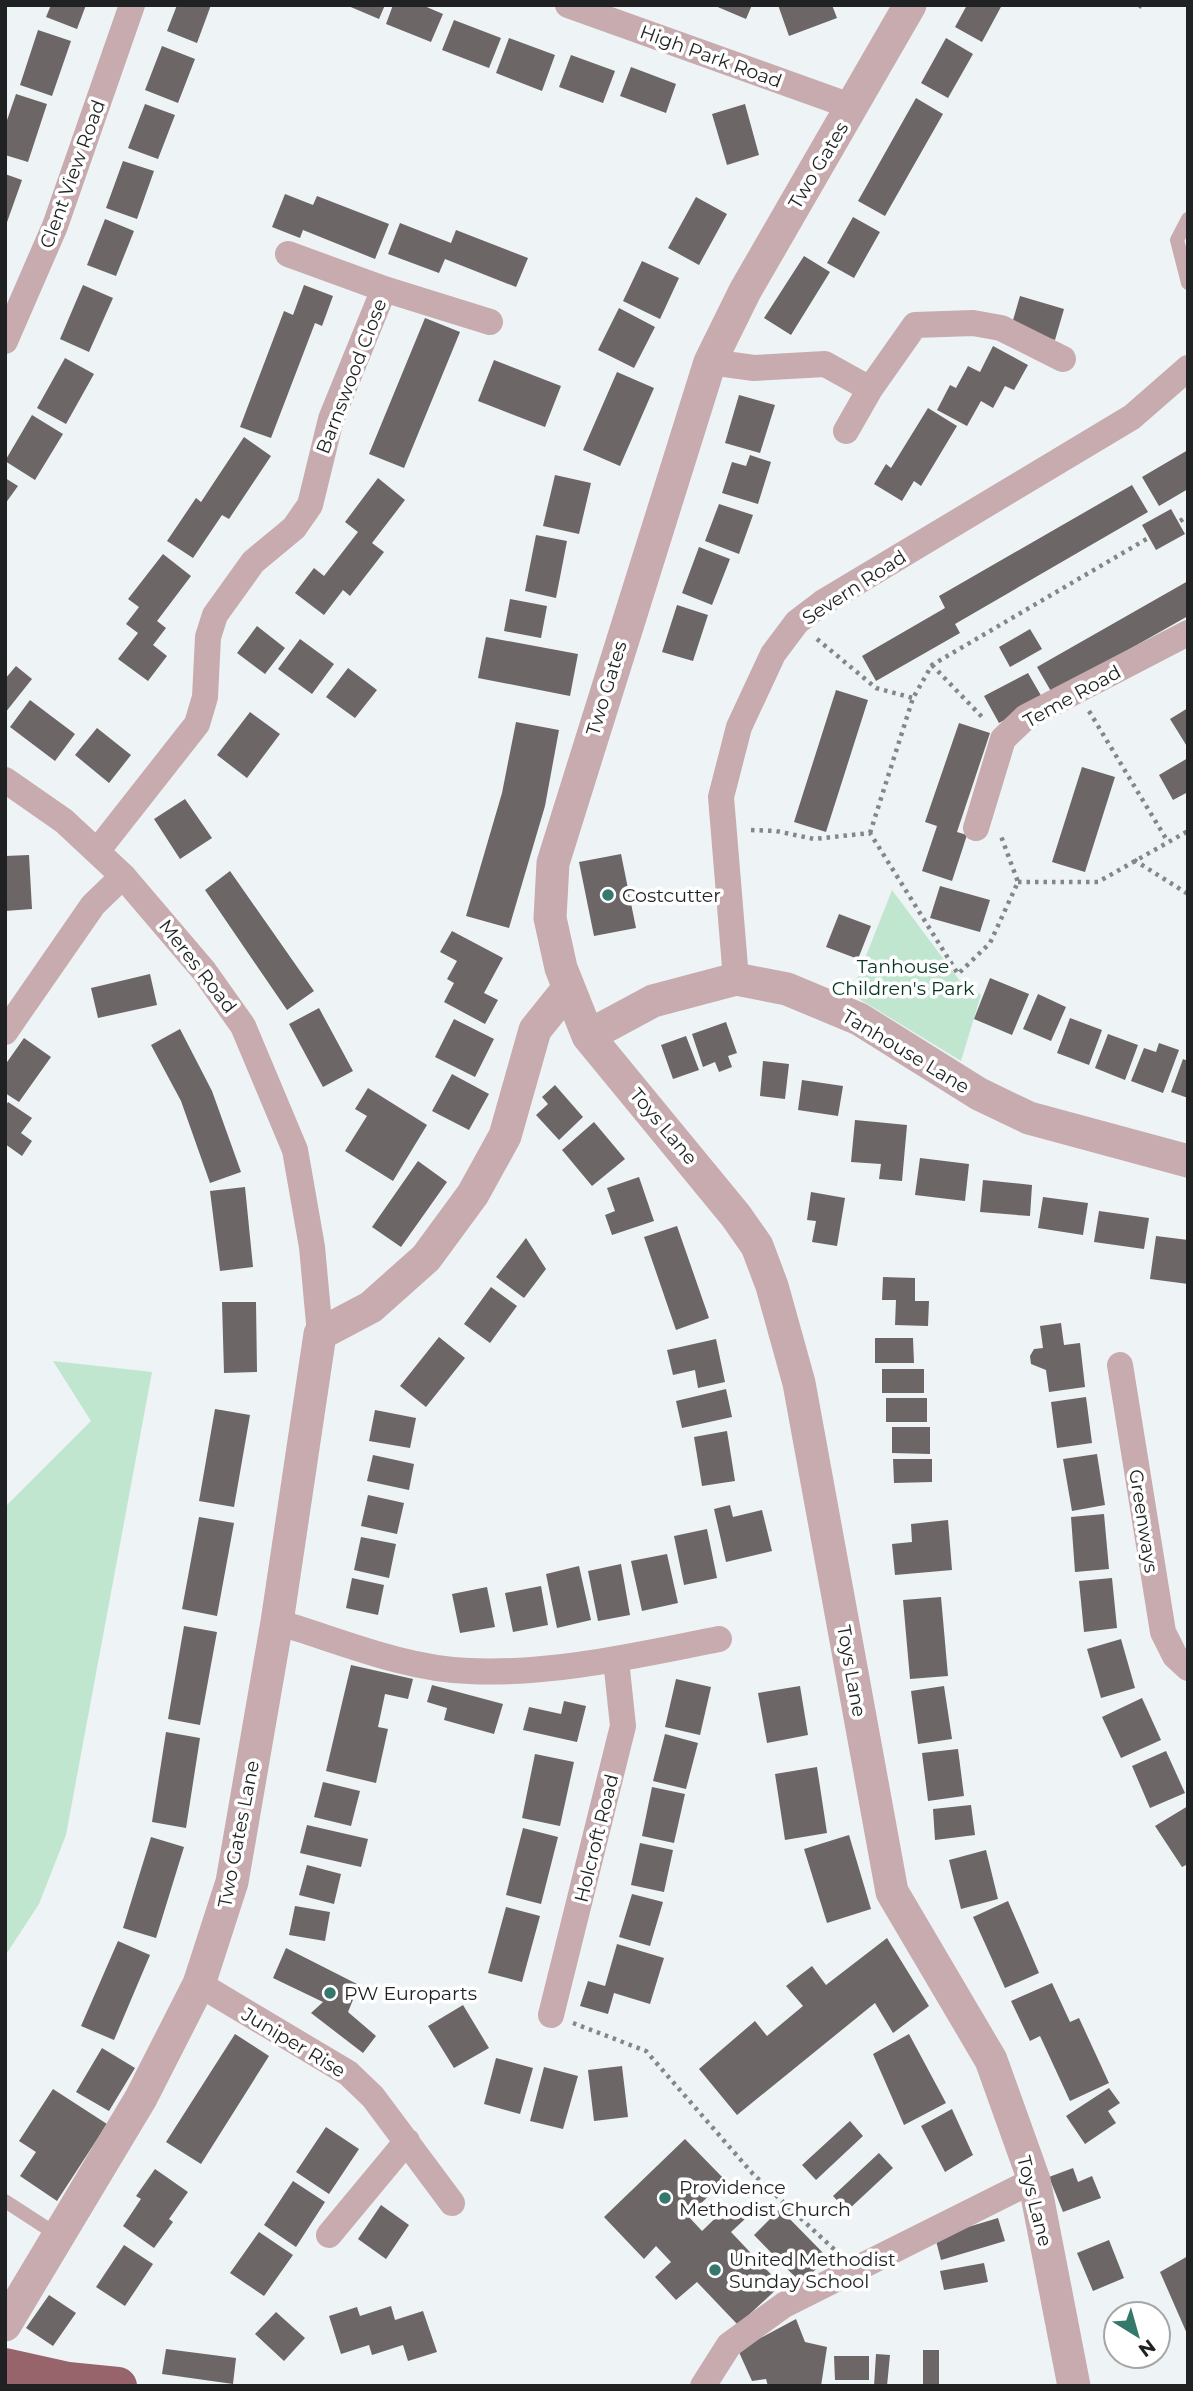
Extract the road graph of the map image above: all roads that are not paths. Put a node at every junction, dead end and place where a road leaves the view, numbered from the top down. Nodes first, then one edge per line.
1 (132, 5) edge
2 (568, 5) edge
3 (910, 5) edge
4 (853, 107) junction
5 (1188, 219) edge
6 (288, 254) dead end
7 (1188, 283) edge
8 (384, 289) junction
9 (489, 322) dead end
10 (5, 341) edge
11 (1063, 359) dead end
12 (710, 362) junction
13 (1188, 368) edge
14 (870, 389) junction
15 (846, 431) dead end
16 (1188, 633) edge
17 (5, 780) edge
18 (976, 828) dead end
19 (98, 850) junction
20 (123, 876) junction
21 (736, 979) junction
22 (567, 990) junction
23 (5, 1032) edge
24 (588, 1036) junction
25 (1188, 1161) edge
26 (320, 1334) junction
27 (1120, 1365) dead end
28 (277, 1622) junction
29 (719, 1639) dead end
30 (617, 1660) junction
31 (1188, 1668) edge
32 (199, 1984) junction
33 (551, 2015) road end
34 (407, 2141) junction
35 (1034, 2180) junction
36 (5, 2201) edge
37 (452, 2203) dead end
38 (329, 2235) dead end
39 (59, 2236) junction
40 (5, 2325) edge
41 (5, 2367) edge
42 (67, 2383) edge
43 (118, 2386) edge
44 (703, 2386) edge
45 (1074, 2386) edge

1 - 10 street, Clent View Road
2 - 4 street, High Park Road
3 - 4 street, Two Gates
4 - 12 street, Two Gates
5 - 7 lane
6 - 8 street, Barnswood Close
8 - 9 street, Barnswood Close
8 - 19 street, Barnswood Close
11 - 14 street
12 - 14 street
12 - 22 street, Two Gates
13 - 21 street, Severn Road
14 - 15 street
16 - 18 street, Teme Road
17 - 19 street, Meres Road
19 - 20 street, Meres Road
20 - 23 street
20 - 26 street, Meres Road
21 - 24 street, Tanhouse Lane
21 - 25 street, Tanhouse Lane
22 - 24 street, Toys Lane
22 - 26 street
24 - 35 street, Toys Lane
26 - 28 street, Two Gates Lane
27 - 31 street, Greenways
28 - 30 street
28 - 32 street, Two Gates Lane
29 - 30 street
30 - 33 street, Holcroft Road
32 - 34 street, Juniper Rise
32 - 39 street, Two Gates Lane
34 - 37 street, Juniper Rise
34 - 38 street
35 - 44 street
35 - 45 street, Toys Lane
36 - 39 lane
39 - 40 street, Two Gates Lane
41 - 42 highway
42 - 43 highway

